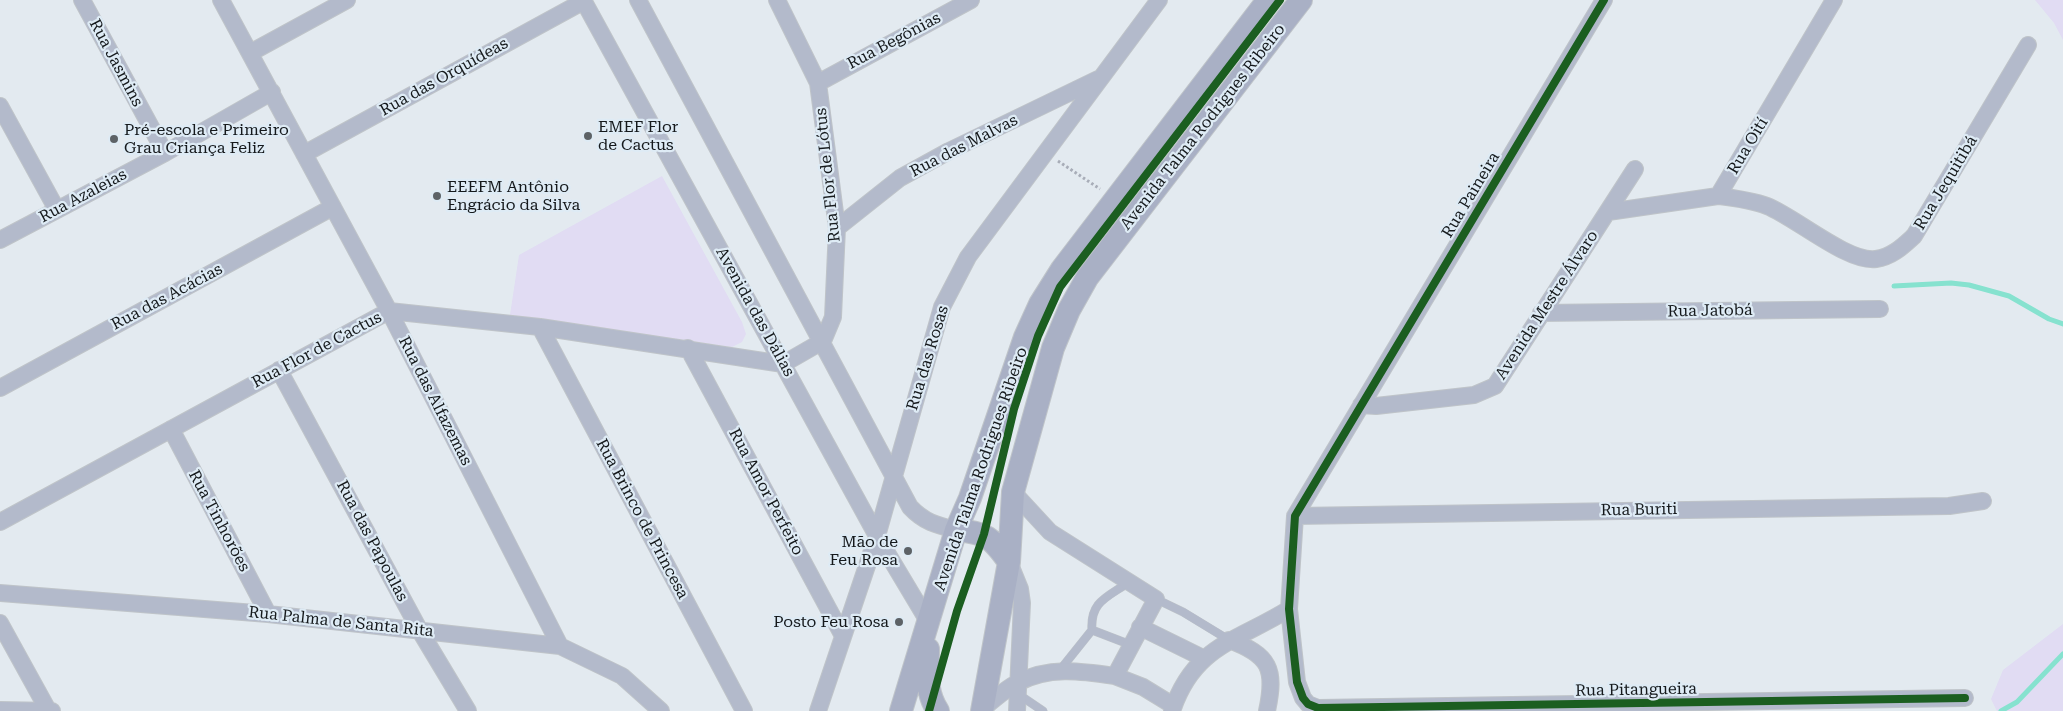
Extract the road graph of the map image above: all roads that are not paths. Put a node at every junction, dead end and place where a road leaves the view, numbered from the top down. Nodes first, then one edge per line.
1 (82, 0) edge
2 (221, 0) edge
3 (347, 0) edge
4 (638, 0) edge
5 (777, 0) edge
6 (971, 0) edge
7 (1159, 0) edge
8 (1268, 0) edge
9 (1301, 0) edge
10 (1604, 0) edge
11 (1834, 0) edge
12 (583, 1) edge
13 (2028, 45) dead end
14 (250, 53) junction
15 (1100, 78) junction
16 (818, 83) junction
17 (272, 92) junction
18 (0, 106) edge
19 (165, 153) junction
20 (304, 154) junction
21 (1635, 169) dead end
22 (1718, 196) junction
23 (333, 207) junction
24 (56, 210) junction
25 (1608, 212) junction
26 (837, 228) junction
27 (0, 240) edge
28 (1880, 309) dead end
29 (389, 310) junction
30 (1541, 313) junction
31 (540, 327) junction
32 (823, 341) junction
33 (688, 348) junction
34 (783, 364) junction
35 (279, 370) junction
36 (0, 388) edge
37 (1361, 405) junction
38 (171, 429) junction
39 (894, 474) junction
40 (1013, 492) junction
41 (1983, 501) dead end
42 (1295, 516) junction
43 (0, 522) edge
44 (956, 530) junction
45 (877, 536) junction
46 (1009, 562) junction
47 (1129, 582) junction
48 (0, 593) edge
49 (1156, 599) junction
50 (1290, 609) junction
51 (268, 614) junction
52 (0, 623) edge
53 (929, 623) junction
54 (1140, 627) junction
55 (1260, 628) junction
56 (420, 630) junction
57 (1092, 630) junction
58 (844, 636) junction
59 (1229, 640) junction
60 (1131, 645) junction
61 (560, 646) junction
62 (1260, 657) junction
63 (1203, 658) junction
64 (1060, 670) junction
65 (1115, 676) junction
66 (1017, 688) junction
67 (1965, 698) dead end
68 (1700, 707) edge
69 (1173, 709) edge
70 (0, 710) edge
71 (50, 710) edge
72 (980, 710) edge
73 (468, 711) edge
74 (661, 711) edge
75 (744, 711) edge
76 (818, 711) edge
77 (900, 711) edge
78 (938, 711) edge
79 (1017, 711) edge
80 (1044, 711) edge
81 (1267, 711) edge

1 - 19 street, Rua Jasmins
2 - 14 street, Rua das Alfazemas
3 - 14 street
4 - 32 street
5 - 16 street, Rua Flor de Lótus
6 - 16 street, Rua Begônias
7 - 15 street, Rua das Rosas
8 - 44 main road, Avenida Talma Rodrigues Ribeiro
9 - 40 main road, Avenida Talma Rodrigues Ribeiro
10 - 37 street, Rua Paineira
11 - 22 street, Rua Oití
12 - 20 street, Rua das Orquídeas
12 - 34 street, Avenida das Dálias
13 - 22 street, Rua Jequitibá
14 - 17 street, Rua das Alfazemas
15 - 26 street, Rua das Malvas
15 - 39 street, Rua das Rosas
16 - 26 street, Rua Flor de Lótus
17 - 19 street, Rua Azaleias
17 - 20 street, Rua das Alfazemas
18 - 24 street
19 - 24 street, Rua Azaleias
20 - 23 street, Rua das Alfazemas
21 - 25 street, Avenida Mestre Álvaro
22 - 25 street
23 - 29 street, Rua das Alfazemas
23 - 36 street, Rua das Acácias
24 - 27 street, Rua Azaleias
25 - 30 street, Avenida Mestre Álvaro
26 - 32 street, Rua Flor de Lótus
28 - 30 street, Rua Jatobá
29 - 31 street, Rua Flor de Cactus
29 - 35 street, Rua Flor de Cactus
29 - 61 street, Rua das Alfazemas
30 - 37 street, Avenida Mestre Álvaro
31 - 33 street, Rua Flor de Cactus
31 - 75 street, Rua Brinco de Princesa
32 - 34 street
32 - 39 street
33 - 34 street, Rua Flor de Cactus
33 - 58 street, Rua Amor Perfeito
34 - 45 street, Avenida das Dálias
35 - 38 street, Rua Flor de Cactus
35 - 56 street, Rua das Papoulas
37 - 42 street
38 - 43 street, Rua Flor de Cactus
38 - 51 street, Rua Tinhorões
39 - 44 street
39 - 45 street, Rua das Rosas
40 - 46 main road, Avenida Talma Rodrigues Ribeiro
40 - 47 street
41 - 42 street, Rua Buriti
42 - 50 street
44 - 46 main road
44 - 53 main road, Avenida Talma Rodrigues Ribeiro
45 - 53 street, Avenida das Dálias
45 - 58 street, Rua das Rosas
46 - 66 street
46 - 72 main road, Avenida Talma Rodrigues Ribeiro
47 - 49 street
47 - 57 lane
48 - 51 street, Rua Palma de Santa Rita
49 - 54 street
49 - 59 lane
50 - 55 street
50 - 68 street, Rua Pitangueira
51 - 56 street, Rua Palma de Santa Rita
52 - 71 street
53 - 77 main road, Avenida Talma Rodrigues Ribeiro
53 - 78 main road
54 - 60 street
54 - 63 street
55 - 59 street
55 - 62 street
56 - 61 street, Rua Palma de Santa Rita
56 - 73 street, Rua das Papoulas
57 - 60 lane
57 - 64 lane
58 - 76 street, Rua das Rosas
59 - 62 street
59 - 63 street
60 - 65 street
61 - 74 street, Rua Palma de Santa Rita
62 - 81 street
63 - 69 street
64 - 65 street
64 - 66 street
65 - 69 street
66 - 72 street
66 - 79 street
66 - 80 lane
67 - 68 street, Rua Pitangueira
70 - 71 street

